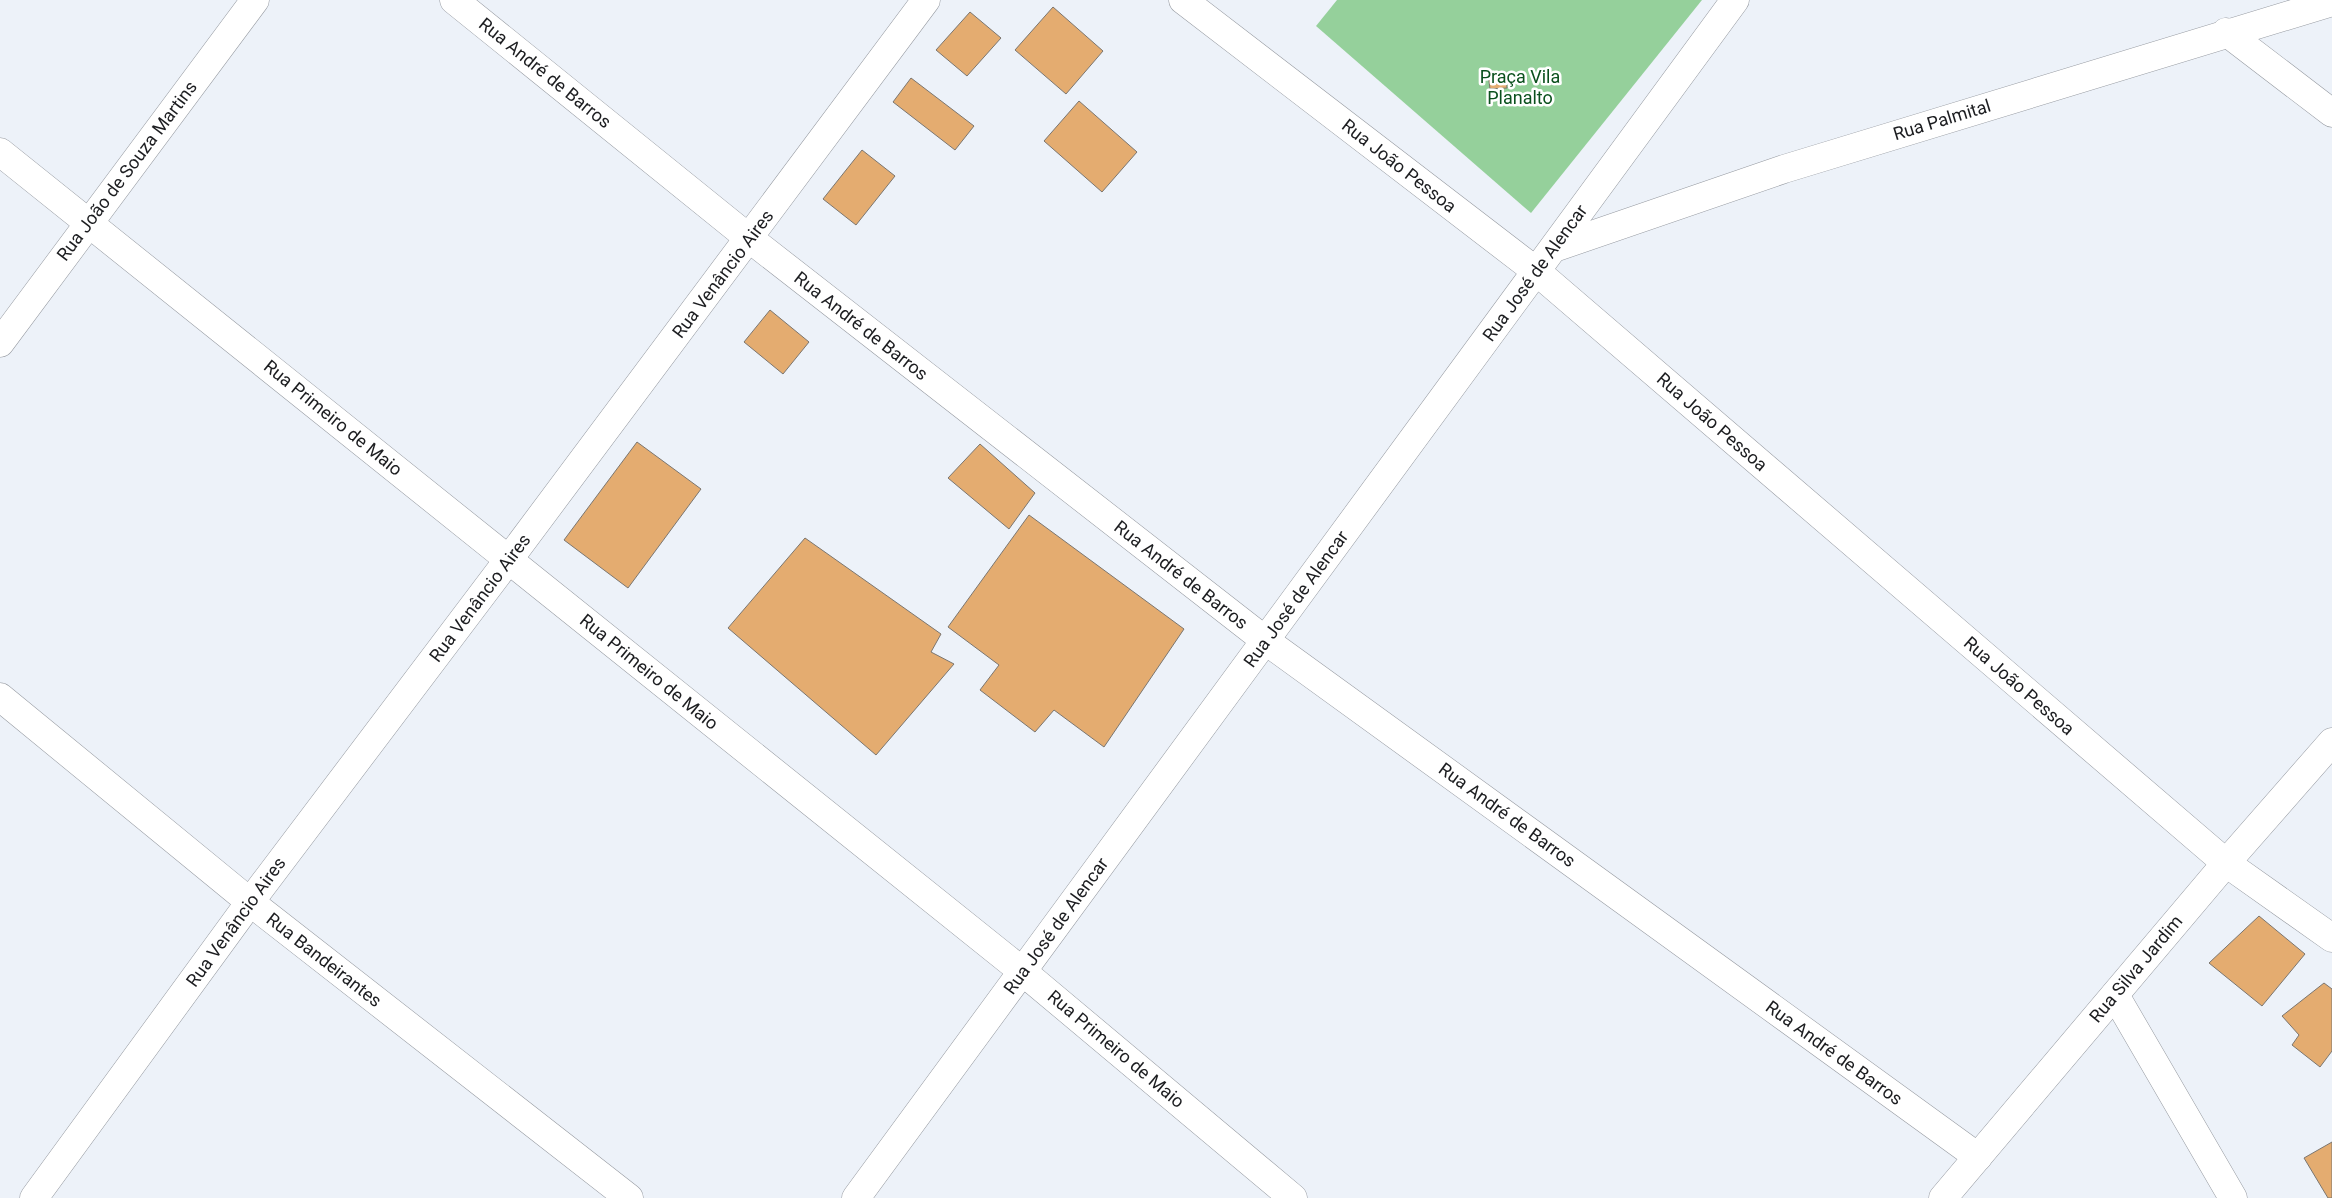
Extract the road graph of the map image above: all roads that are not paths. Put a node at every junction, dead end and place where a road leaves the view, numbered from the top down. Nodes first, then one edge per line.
1 (255, 0) edge
2 (454, 0) edge
3 (926, 0) edge
4 (1183, 0) edge
5 (1735, 0) edge
6 (2332, 2) edge
7 (2226, 32) junction
8 (2332, 113) edge
9 (0, 152) edge
10 (88, 222) junction
11 (750, 239) junction
12 (1554, 248) junction
13 (1536, 271) junction
14 (0, 344) edge
15 (509, 559) junction
16 (1266, 641) junction
17 (0, 697) edge
18 (2332, 742) edge
19 (2226, 863) junction
20 (250, 902) junction
21 (2332, 938) edge
22 (1022, 971) junction
23 (2115, 995) junction
24 (1978, 1157) junction
25 (34, 1198) edge
26 (629, 1198) edge
27 (856, 1198) edge
28 (1293, 1198) edge
29 (1943, 1198) edge
30 (2233, 1198) edge

1 - 10 street, Rua João de Souza Martins
2 - 11 street, Rua André de Barros
3 - 11 street, Rua Venâncio Aires
4 - 13 street, Rua João Pessoa
5 - 12 street, Rua José de Alencar
6 - 7 street, Rua Palmital
7 - 8 street
7 - 12 street, Rua Palmital
9 - 10 street, Rua Primeiro de Maio
10 - 14 street, Rua João de Souza Martins
10 - 15 street, Rua Primeiro de Maio
11 - 15 street, Rua Venâncio Aires
11 - 16 street, Rua André de Barros
12 - 13 street, Rua José de Alencar
13 - 16 street, Rua José de Alencar
13 - 19 street, Rua João Pessoa
15 - 20 street, Rua Venâncio Aires
15 - 22 street, Rua Primeiro de Maio
16 - 22 street, Rua José de Alencar
16 - 24 street, Rua André de Barros
17 - 20 street, Rua Bandeirantes
18 - 19 street, Rua Silva Jardim
19 - 21 street, Rua João Pessoa
19 - 23 street, Rua Silva Jardim
20 - 25 street, Rua Venâncio Aires
20 - 26 street, Rua Bandeirantes
22 - 27 street, Rua José de Alencar
22 - 28 street, Rua Primeiro de Maio
23 - 24 street, Rua Silva Jardim
23 - 30 street
24 - 29 street, Rua Silva Jardim

